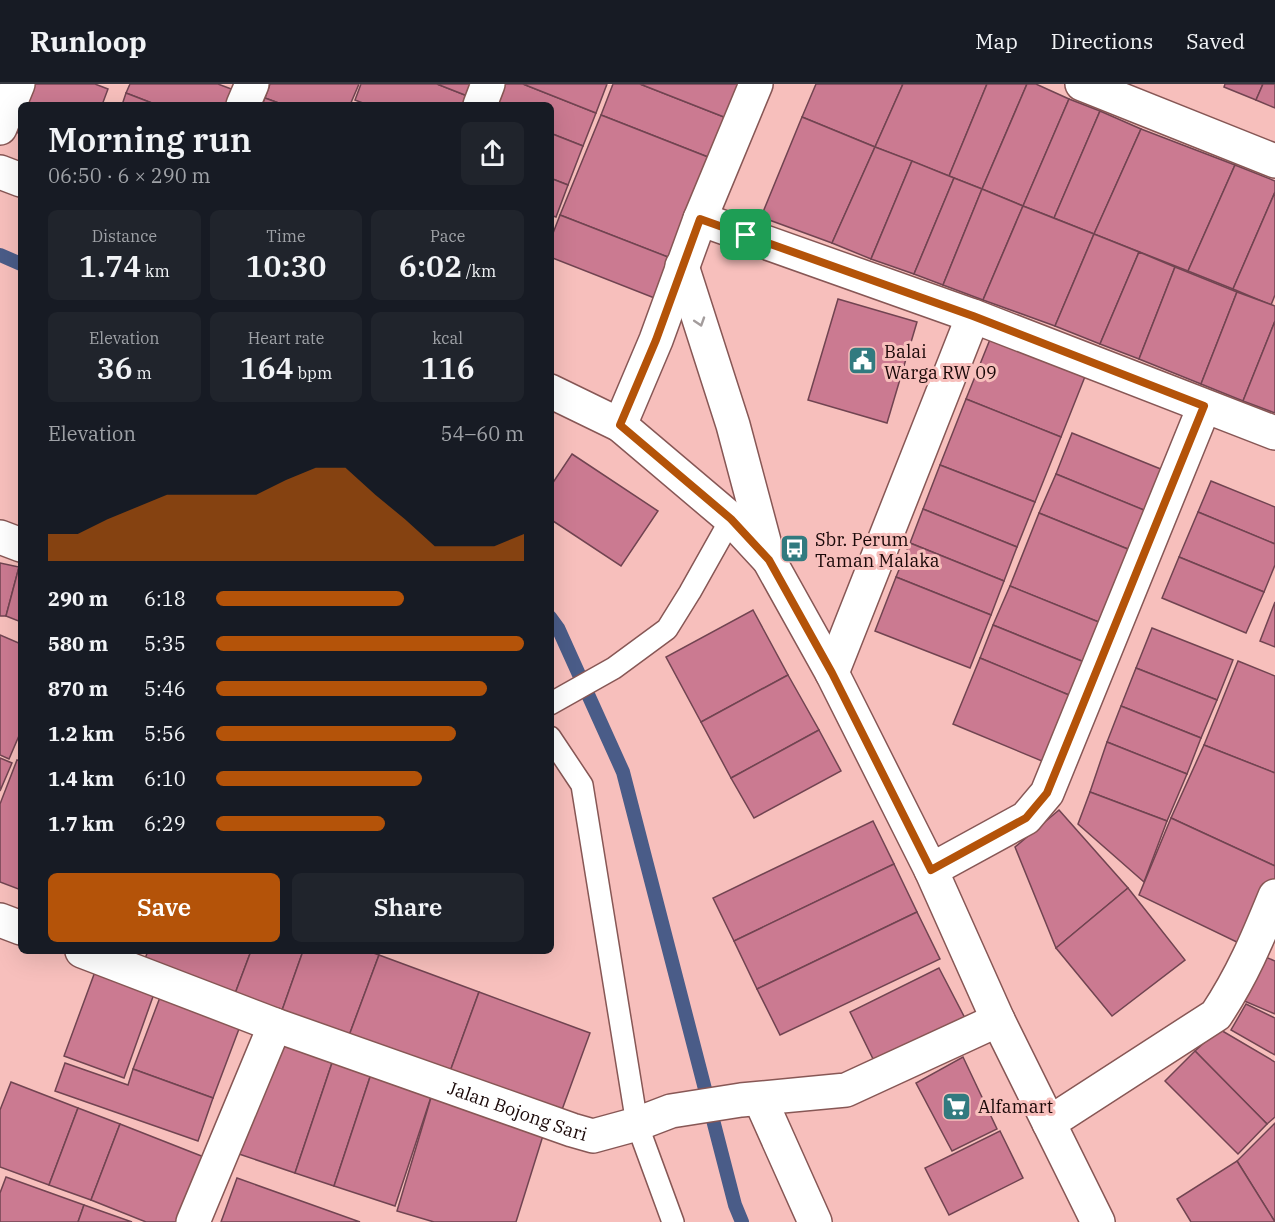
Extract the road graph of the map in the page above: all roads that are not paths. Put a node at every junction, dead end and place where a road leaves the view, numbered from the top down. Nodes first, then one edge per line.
1 (18, 84) edge
2 (252, 84) edge
3 (488, 84) edge
4 (756, 84) edge
5 (1082, 84) edge
6 (244, 102) edge
7 (481, 102) edge
8 (0, 128) edge
9 (1275, 161) edge
10 (0, 172) edge
11 (18, 179) edge
12 (700, 219) junction
13 (682, 266) junction
14 (973, 316) junction
15 (554, 393) edge
16 (1204, 406) junction
17 (620, 425) junction
18 (1275, 433) edge
19 (731, 519) junction
20 (0, 537) edge
21 (18, 545) edge
22 (769, 560) junction
23 (832, 673) junction
24 (558, 700) edge
25 (554, 742) edge
26 (931, 870) junction
27 (1275, 896) edge
28 (0, 920) edge
29 (18, 927) edge
30 (90, 954) edge
31 (998, 1020) junction
32 (275, 1025) junction
33 (751, 1100) junction
34 (1049, 1123) junction
35 (638, 1124) junction
36 (193, 1222) edge
37 (674, 1222) edge
38 (815, 1222) edge
39 (1098, 1222) edge

1 - 8 street
2 - 6 street
3 - 7 street
4 - 12 street
5 - 9 street
10 - 11 street
12 - 13 street
12 - 14 street
13 - 17 street
13 -> 22 street
14 - 16 street
14 - 23 street
15 - 17 street
16 - 18 street
16 - 26 street
17 - 19 street
19 - 22 street
19 - 24 lane
20 - 21 street
22 - 23 street
23 - 26 street
25 - 35 lane
26 - 31 street
27 - 34 street
28 - 29 street
30 - 32 street, Jalan Bojong Sari
31 - 33 street, Jalan Bojong Sari
31 - 34 street
32 - 35 street, Jalan Bojong Sari
32 - 36 street
33 - 35 street, Jalan Bojong Sari
33 - 38 street
34 - 39 street
35 - 37 lane

